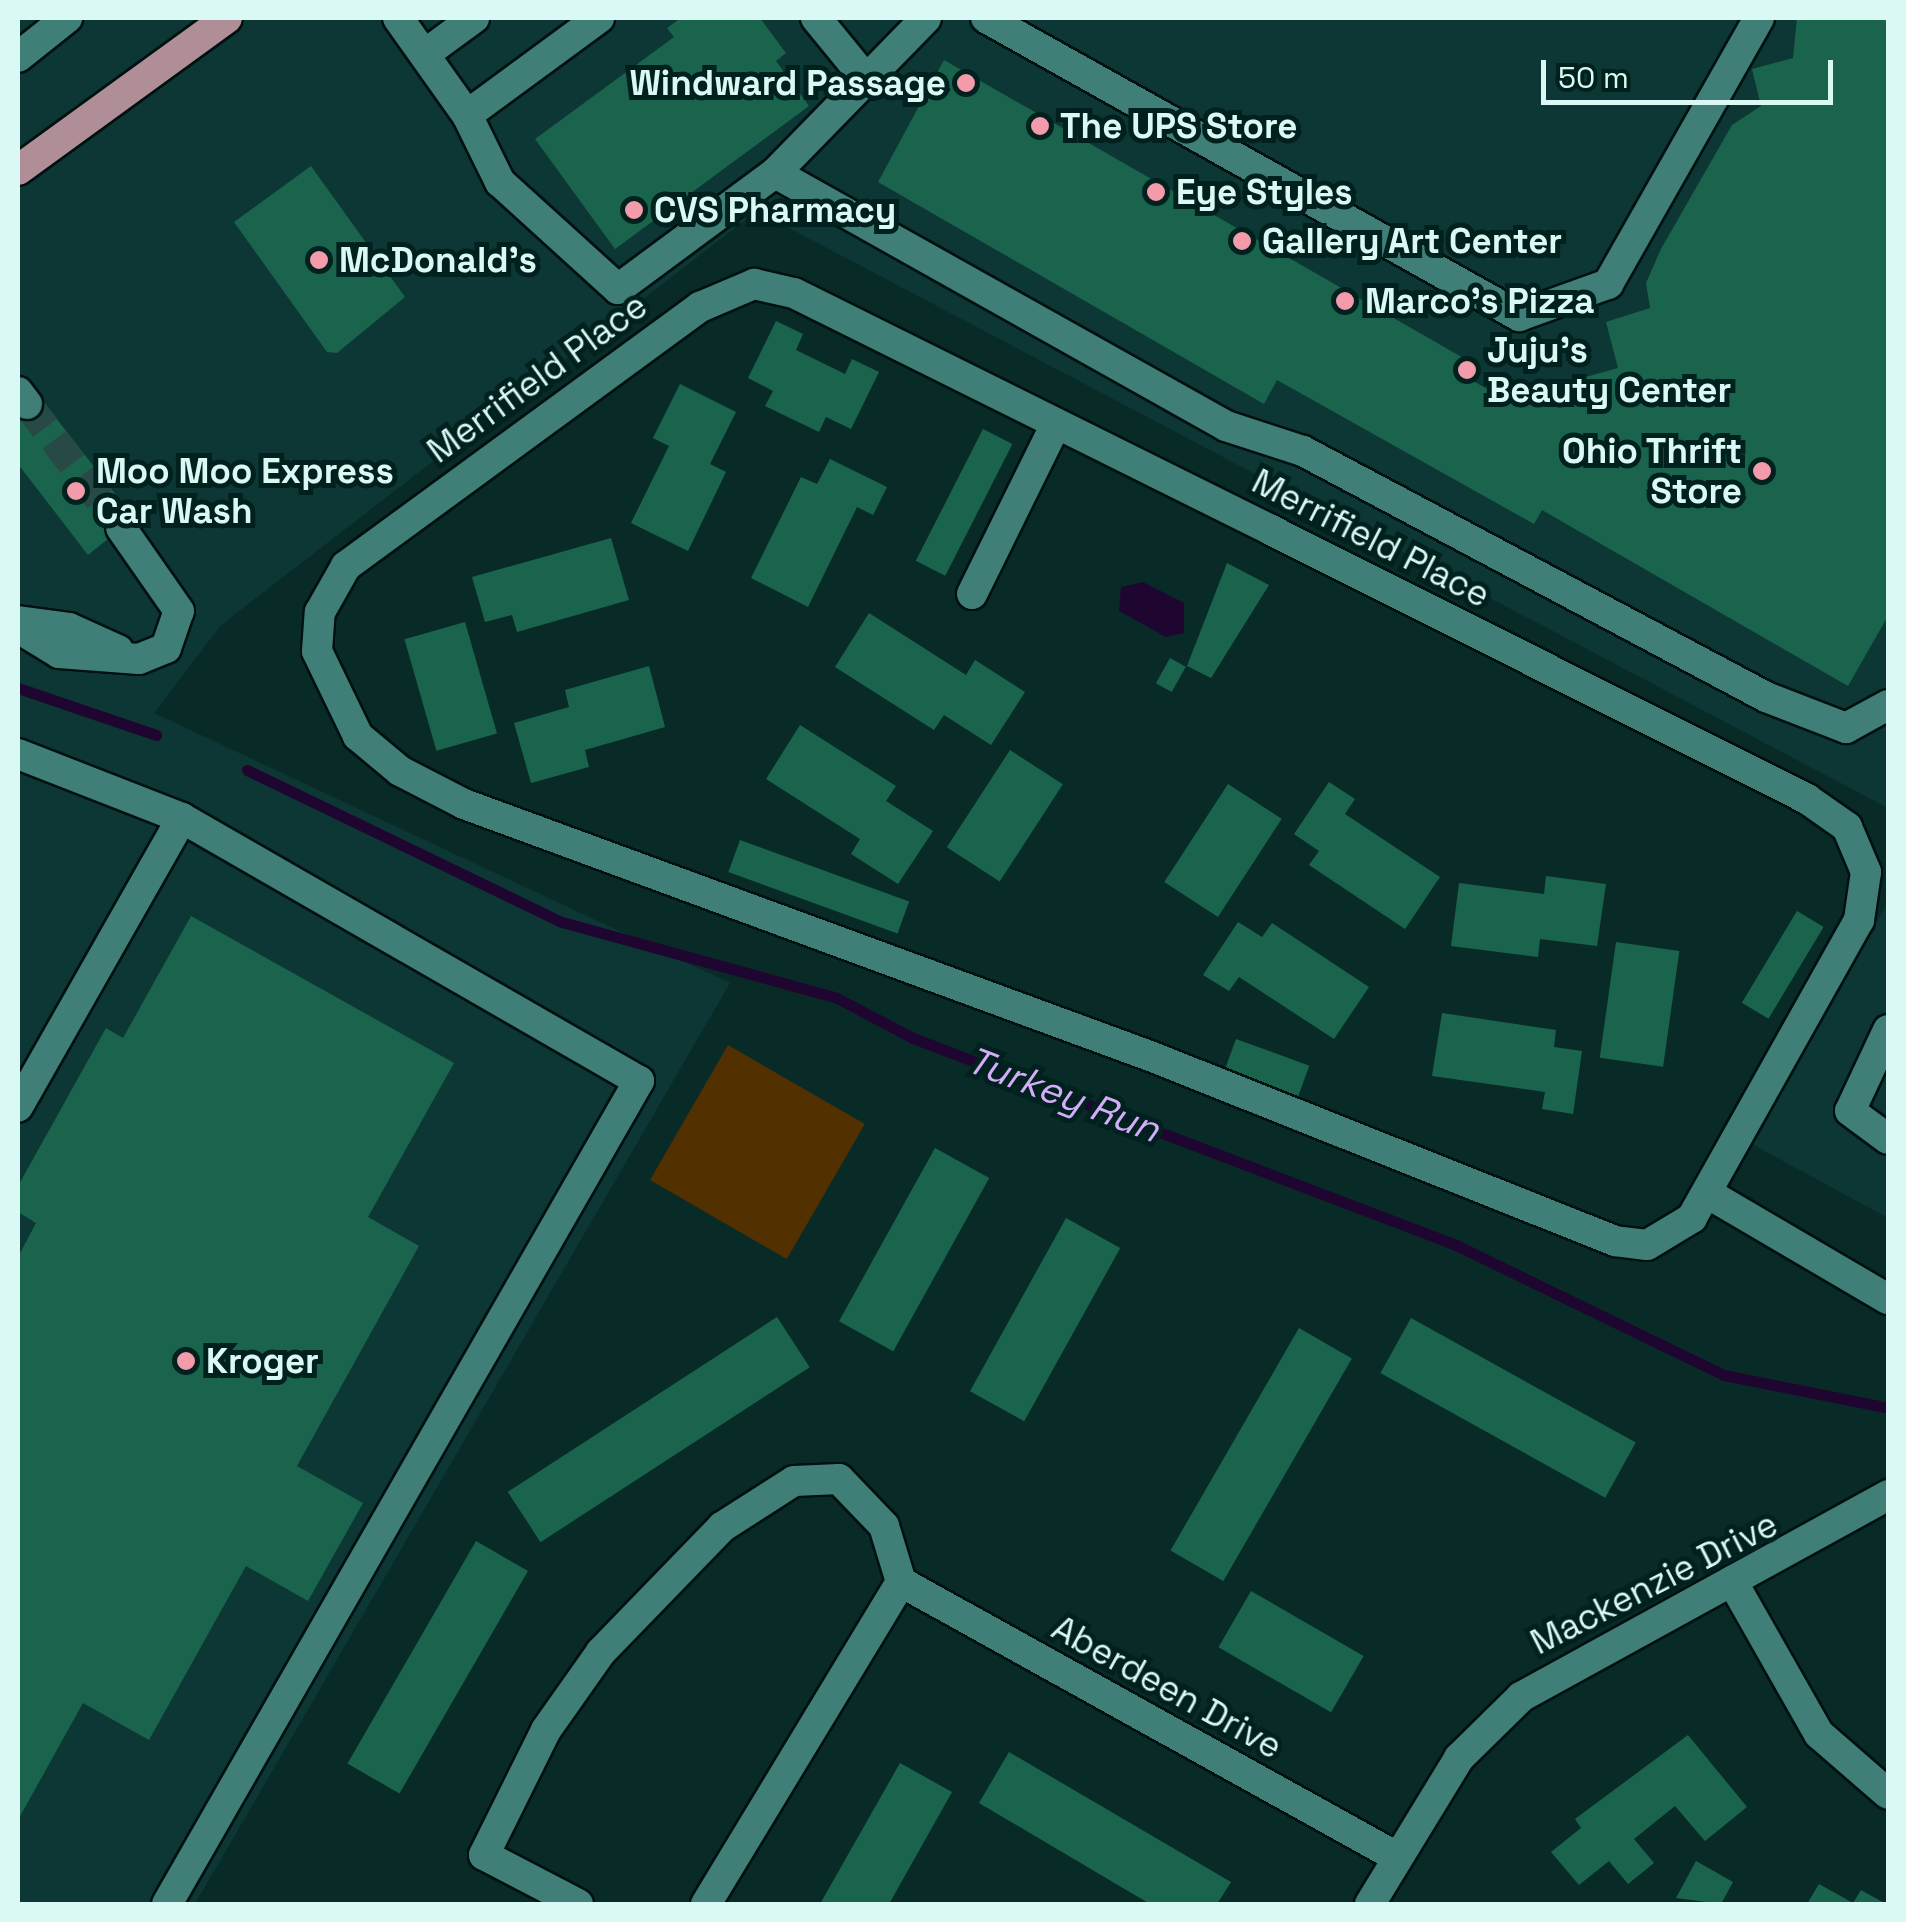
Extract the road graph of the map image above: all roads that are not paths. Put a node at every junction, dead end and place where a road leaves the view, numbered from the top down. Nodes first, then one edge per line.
1 (67, 18) edge
2 (227, 18) edge
3 (398, 18) edge
4 (474, 18) edge
5 (599, 18) edge
6 (816, 18) edge
7 (926, 18) edge
8 (986, 18) edge
9 (1758, 18) edge
10 (424, 54) junction
11 (18, 57) edge
12 (870, 84) junction
13 (467, 114) junction
14 (18, 170) edge
15 (775, 172) junction
16 (1056, 424) junction
17 (121, 528) tunnel mouth
18 (972, 594) dead end
19 (18, 625) edge
20 (1888, 705) edge
21 (18, 754) edge
22 (182, 818) junction
23 (1888, 1030) edge
24 (18, 1107) edge
25 (1888, 1139) edge
26 (1707, 1193) junction
27 (1888, 1298) edge
28 (1888, 1494) edge
29 (1732, 1581) junction
30 (901, 1582) junction
31 (1888, 1794) edge
32 (1397, 1857) junction
33 (168, 1904) edge
34 (578, 1904) edge
35 (706, 1904) edge
36 (1370, 1904) edge

1 - 11 street
2 - 14 main road
3 - 10 street
4 - 10 street
5 - 13 street
6 - 12 street
7 - 12 street
8 - 9 street
10 - 13 street
12 - 15 street
13 - 15 street
15 - 20 street
16 - 18 street
16 - 26 street, Merrifield Place
16 - 26 street, Merrifield Place
17 - 19 street
21 - 22 street
22 - 24 street
22 - 33 street
23 - 25 street
26 - 27 street
28 - 29 street, Mackenzie Drive
29 - 31 street
29 - 32 street, Mackenzie Drive
30 - 32 street, Aberdeen Drive
30 - 34 street
30 - 35 street
32 - 36 street, Mackenzie Drive

